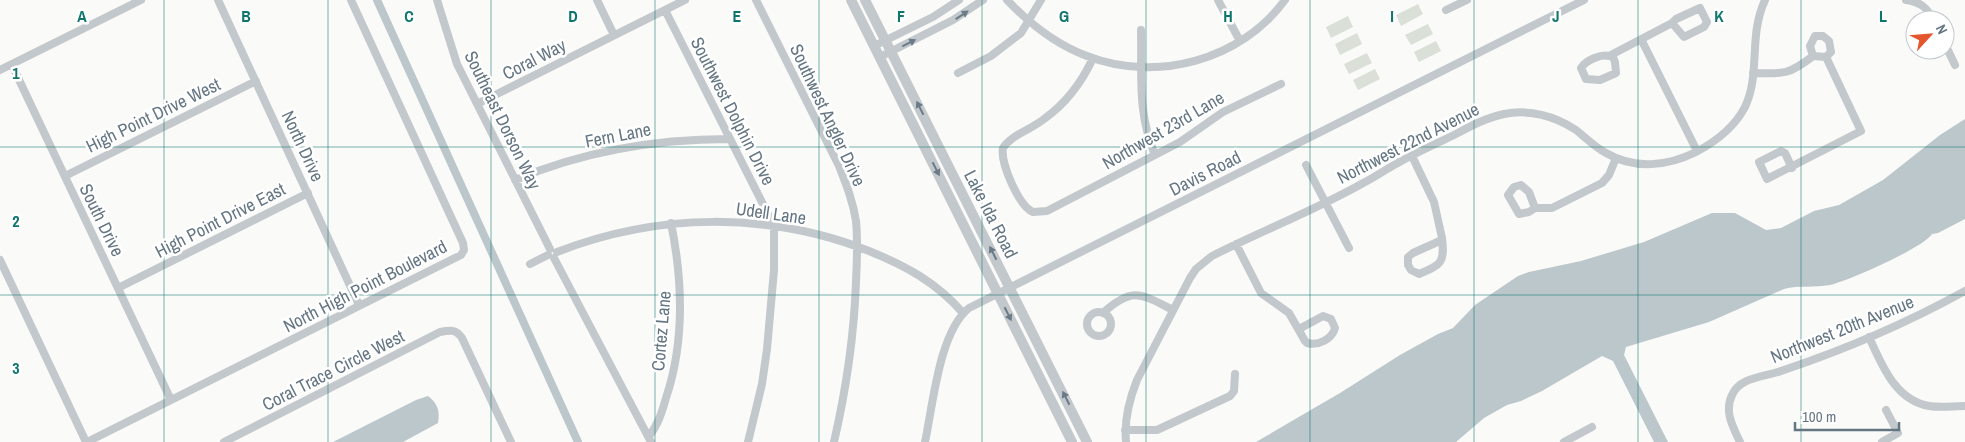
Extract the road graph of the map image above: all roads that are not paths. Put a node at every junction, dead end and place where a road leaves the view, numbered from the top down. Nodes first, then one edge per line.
1 (141, 0) edge
2 (218, 0) edge
3 (351, 0) edge
4 (437, 0) edge
5 (597, 0) edge
6 (685, 0) edge
7 (756, 0) edge
8 (851, 0) edge
9 (865, 0) edge
10 (959, 0) edge
11 (984, 0) edge
12 (1007, 0) edge
13 (1041, 0) edge
14 (1218, 0) edge
15 (1285, 0) edge
16 (1467, 0) edge
17 (1584, 0) edge
18 (1765, 0) edge
19 (1906, 0) edge
20 (665, 10) junction
21 (1446, 10) dead end
22 (1926, 10) edge
23 (1029, 21) junction
24 (1672, 23) junction
25 (1141, 30) dead end
26 (614, 35) junction
27 (1641, 39) junction
28 (885, 40) junction
29 (1240, 41) junction
30 (874, 46) junction
31 (891, 52) junction
32 (1612, 55) junction
33 (1814, 56) junction
34 (1826, 57) junction
35 (880, 58) junction
36 (1093, 58) junction
37 (1953, 60) edge
38 (12, 65) junction
39 (1955, 65) dead end
40 (1142, 68) junction
41 (0, 70) edge
42 (1753, 72) junction
43 (958, 73) dead end
44 (256, 80) junction
45 (1281, 84) dead end
46 (477, 104) junction
47 (729, 139) junction
48 (1697, 152) junction
49 (1156, 155) junction
50 (1412, 156) junction
51 (1616, 158) junction
52 (1306, 166) dead end
53 (1792, 168) dead end
54 (65, 176) junction
55 (515, 180) junction
56 (308, 193) junction
57 (1325, 203) junction
58 (1535, 208) dead end
59 (671, 224) junction
60 (774, 226) junction
61 (1442, 240) junction
62 (1236, 244) junction
63 (857, 247) junction
64 (1349, 248) dead end
65 (552, 253) junction
66 (0, 260) edge
67 (530, 264) dead end
68 (1010, 287) junction
69 (118, 288) junction
70 (1965, 291) edge
71 (998, 293) junction
72 (359, 305) junction
73 (1173, 310) junction
74 (963, 312) junction
75 (1103, 312) dead end
76 (1298, 329) junction
77 (1869, 337) junction
78 (1235, 374) dead end
79 (171, 400) junction
80 (1965, 406) edge
81 (1886, 410) dead end
82 (1592, 427) dead end
83 (1125, 430) junction
84 (650, 439) edge
85 (86, 442) edge
86 (224, 442) edge
87 (511, 442) edge
88 (748, 442) edge
89 (834, 442) edge
90 (925, 442) edge
91 (1072, 442) edge
92 (1087, 442) edge
93 (1126, 442) edge
94 (1564, 442) edge
95 (1740, 442) edge
96 (1882, 442) edge

1 - 38 street
2 - 44 street, North Drive
3 - 72 street, North High Point Boulevard
4 - 46 street, Southeast Dorson Way
5 - 26 street
6 - 20 street, Coral Way
7 - 63 street, Southwest Angler Drive
8 - 30 street, Lake Ida Road
9 - 28 street, Lake Ida Road
10 - 28 street
31 -> 11 street
12 - 23 street
13 - 23 street
14 - 29 street
15 - 29 street
16 - 21 street
17 - 68 street, Davis Road
18 - 42 street, Northwest 22nd Avenue
19 - 22 street
20 - 26 street, Coral Way
20 - 47 street, Southwest Dolphin Drive
23 - 36 street
23 - 43 street
24 - 24 street
24 - 27 street
25 - 40 street
26 - 46 street, Coral Way
27 - 32 street
27 - 48 street
28 - 30 street
28 - 31 street, Lake Ida Road
29 - 40 street
30 - 35 street, Lake Ida Road
31 - 35 street
68 -> 31 street, Lake Ida Road
32 - 32 street
33 - 34 street
33 - 34 street
33 - 42 street
34 - 53 street
35 -> 71 street, Lake Ida Road
36 - 40 street
36 - 49 street, Northwest 23rd Lane
37 - 39 street
38 - 41 street
38 - 54 street, South Drive
40 - 49 street
42 - 48 street, Northwest 22nd Avenue
44 - 54 street, High Point Drive West
44 - 56 street, North Drive
45 - 49 street, Northwest 23rd Lane
46 - 55 street, Southeast Dorson Way
47 - 55 street, Fern Lane
47 - 60 street, Southwest Dolphin Drive
48 - 51 street, Northwest 22nd Avenue
50 - 51 street, Northwest 22nd Avenue
50 - 57 street, Northwest 22nd Avenue
50 - 61 street
51 - 58 street
52 - 57 street
54 - 69 street, South Drive
55 - 65 street, Southeast Dorson Way
56 - 69 street, High Point Drive East
56 - 72 street, North Drive
57 - 62 street, Northwest 22nd Avenue
57 - 64 street
59 - 60 street, Udell Lane
59 - 65 street, Udell Lane
59 - 84 street, Cortez Lane
60 - 63 street, Udell Lane
60 - 88 street
61 - 61 street
62 - 73 street, Northwest 22nd Avenue
62 - 76 street
63 - 74 street, Udell Lane
63 - 89 street, Southwest Angler Drive
65 - 67 street, Udell Lane
65 - 84 street, Southeast Dorson Way
66 - 85 street, North High Point Boulevard
68 - 71 street, Davis Road
92 -> 68 street, Lake Ida Road
69 - 79 street, South Drive
70 - 77 street, Northwest 20th Avenue
71 - 74 street, Davis Road
71 -> 91 street, Lake Ida Road
72 - 79 street, North High Point Boulevard
73 - 75 street
73 - 83 street, Northwest 22nd Avenue
74 - 90 street
76 - 76 street
77 - 80 street
77 - 95 street, Northwest 20th Avenue
78 - 83 street
79 - 85 street, North High Point Boulevard
81 - 96 street
82 - 94 street
83 - 93 street, Northwest 22nd Avenue
86 - 87 street, Coral Trace Circle West

